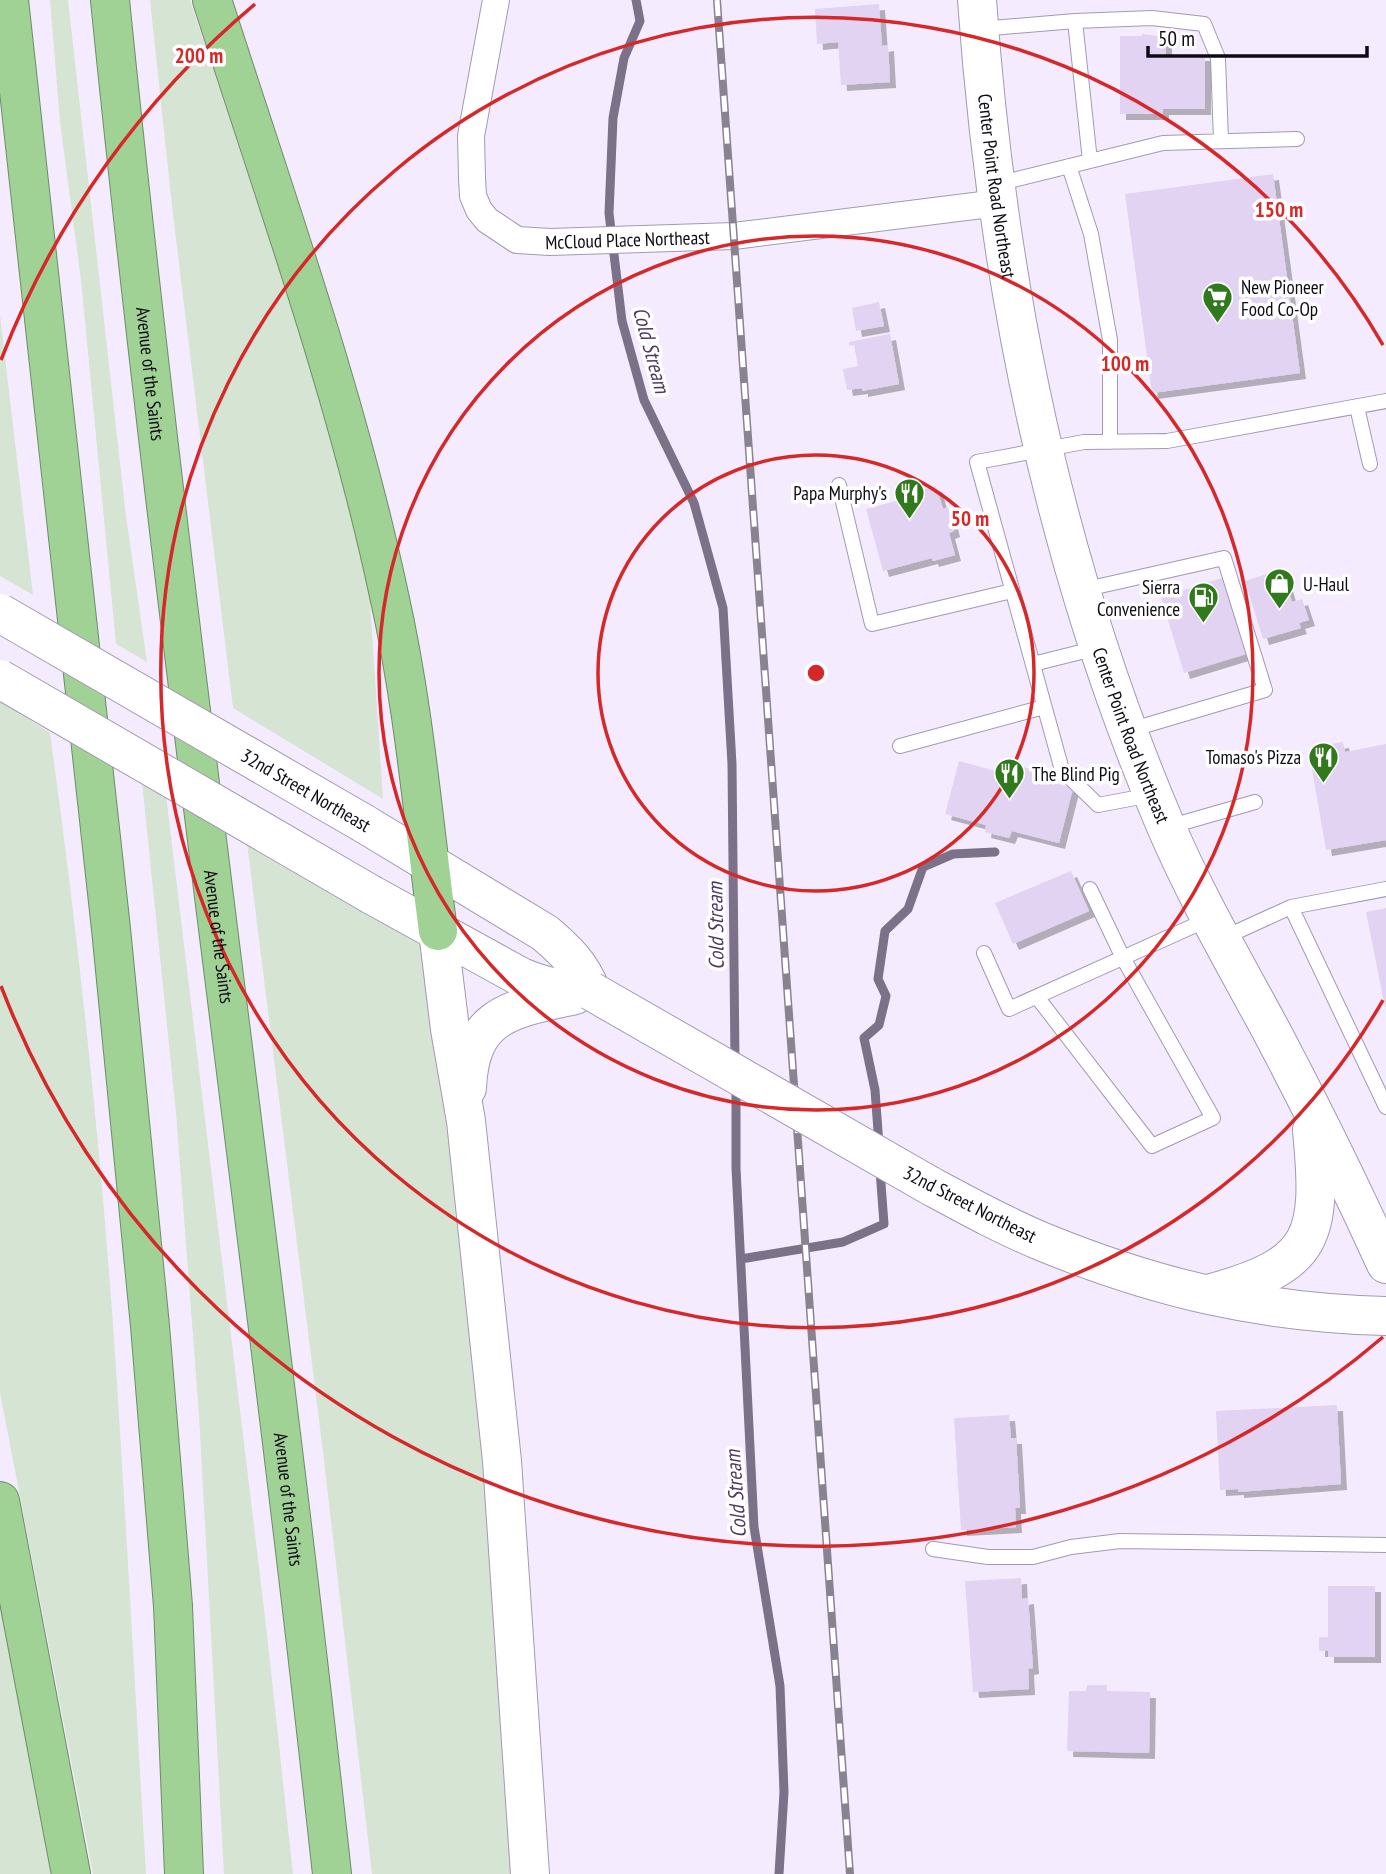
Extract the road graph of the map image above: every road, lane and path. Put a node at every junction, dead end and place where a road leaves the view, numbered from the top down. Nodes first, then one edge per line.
1 (9, 0) edge
2 (110, 0) edge
3 (212, 0) edge
4 (496, 0) edge
5 (978, 15) edge
6 (1075, 22) junction
7 (1297, 139) dead end
8 (1221, 141) junction
9 (1090, 161) junction
10 (1069, 166) junction
11 (997, 194) junction
12 (1386, 401) edge
13 (1357, 407) junction
14 (1110, 442) junction
15 (1044, 448) junction
16 (1370, 464) dead end
17 (839, 485) dead end
18 (1012, 591) junction
19 (1081, 591) junction
20 (0, 613) edge
21 (1099, 648) junction
22 (1032, 664) junction
23 (0, 679) edge
24 (1044, 707) junction
25 (1129, 730) junction
26 (900, 746) dead end
27 (1255, 802) dead end
28 (1160, 811) junction
29 (429, 862) junction
30 (1090, 889) dead end
31 (1386, 889) edge
32 (1291, 907) junction
33 (1216, 929) junction
34 (438, 931) junction
35 (984, 953) dead end
36 (1123, 958) junction
37 (591, 991) junction
38 (1037, 997) junction
39 (1309, 1104) junction
40 (1386, 1107) edge
41 (466, 1121) junction
42 (1386, 1264) edge
43 (1204, 1295) junction
44 (1386, 1316) edge
45 (0, 1501) edge
46 (1386, 1545) edge
47 (933, 1549) dead end
48 (71, 1874) edge
49 (184, 1874) edge
50 (332, 1874) edge
51 (530, 1874) edge

1 - 49 highway
2 - 50 highway, Avenue of the Saints
3 - 29 highway
4 - 11 street, McCloud Place Northeast
5 - 6 lane
5 - 11 main road, Center Point Road Northeast
6 - 8 lane
6 - 9 lane
7 - 8 lane
8 - 9 lane
9 - 10 lane
10 - 11 lane
10 - 14 lane
11 - 15 main road, Center Point Road Northeast
12 - 13 lane
13 - 14 lane
13 - 16 lane
14 - 15 lane
15 - 18 lane
15 - 19 main road, Center Point Road Northeast
17 - 18 lane
18 - 22 lane
19 - 21 main road, Center Point Road Northeast
19 - 25 lane
20 - 29 main road, 32nd Street Northeast, bridge
21 - 22 lane
21 - 25 main road, Center Point Road Northeast
22 - 24 lane
23 - 34 main road, 32nd Street Northeast, bridge
24 - 26 lane
24 - 28 lane
25 - 28 main road, Center Point Road Northeast
27 - 28 lane
28 - 33 main road, Center Point Road Northeast
29 - 34 highway
29 - 37 main road, 32nd Street Northeast
30 - 36 lane
31 - 32 lane
32 - 33 lane
32 - 40 lane
33 - 36 lane
33 - 39 main road, Center Point Road Northeast
34 - 37 main road, 32nd Street Northeast
34 - 41 main road
35 - 38 lane
36 - 38 lane
36 - 38 lane
37 - 41 main road
37 - 43 main road, 32nd Street Northeast, bridge
39 - 42 main road, Center Point Road Northeast
39 - 43 main road
41 - 51 main road
43 - 44 main road, 32nd Street Northeast
45 - 48 highway
46 - 47 lane

